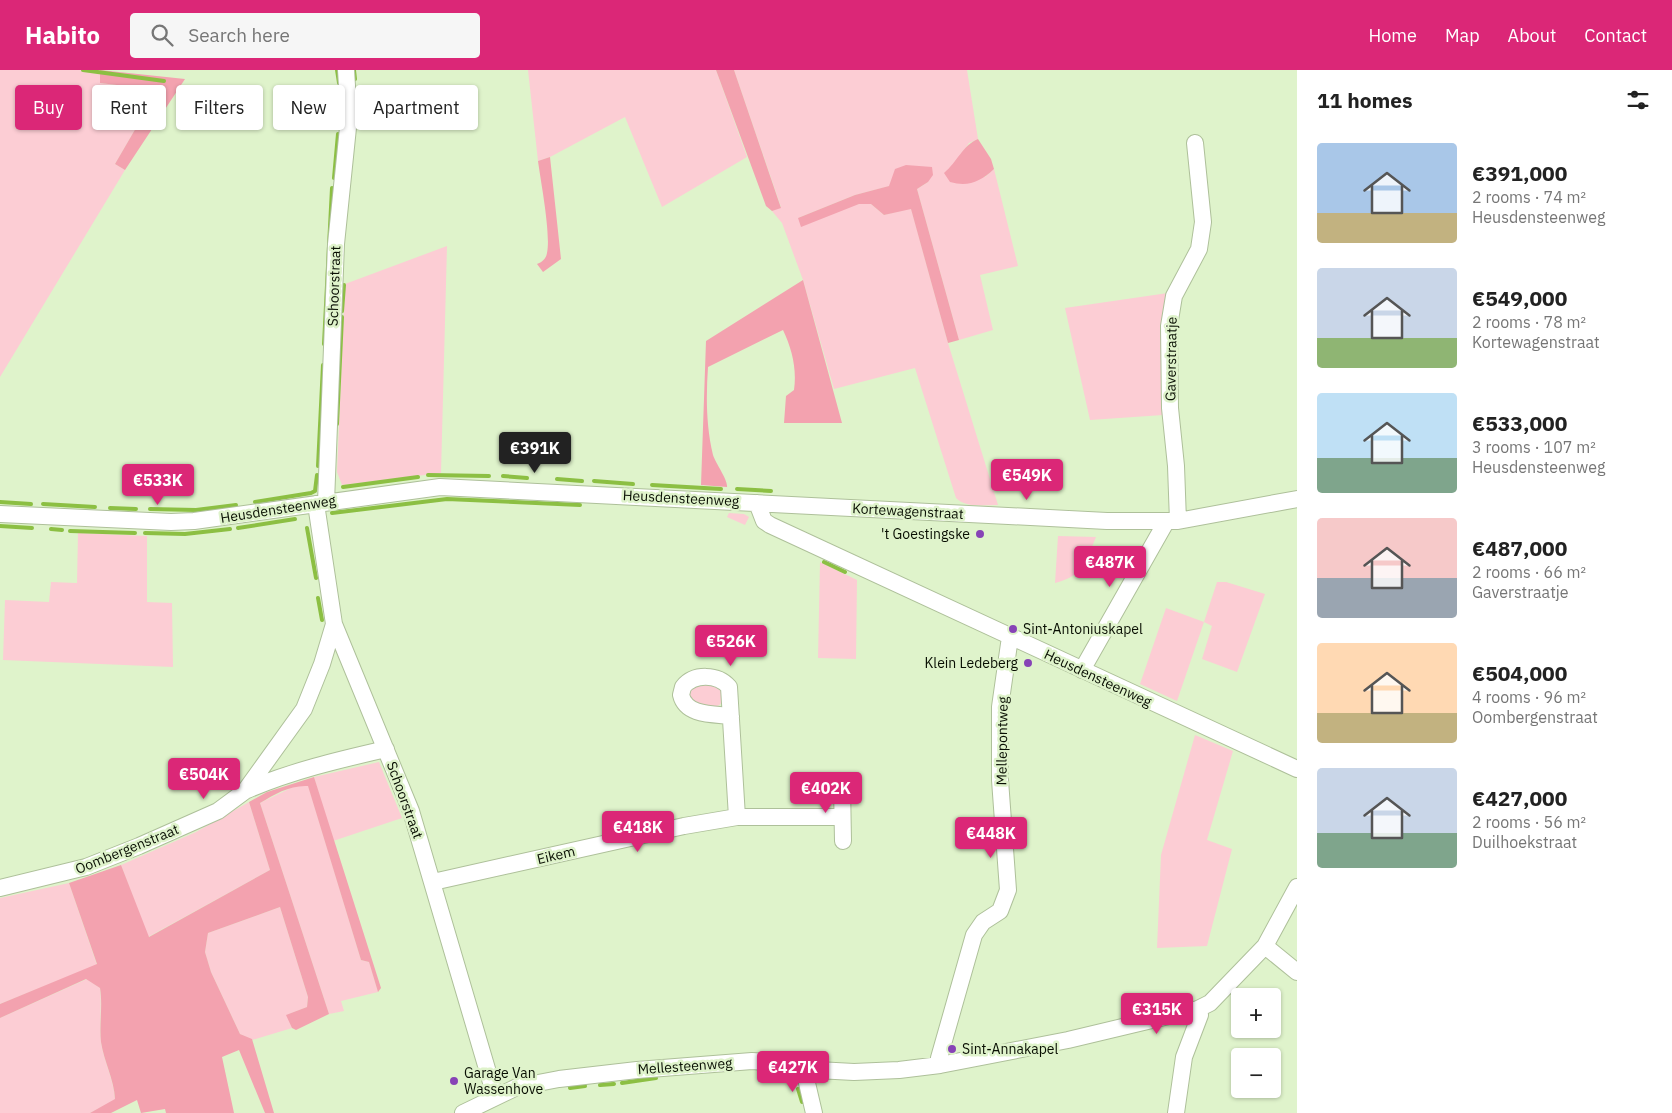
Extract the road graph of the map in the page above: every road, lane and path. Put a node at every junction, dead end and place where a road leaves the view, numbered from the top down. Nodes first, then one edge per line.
1 (346, 70) edge
2 (1195, 143) dead end
3 (1297, 499) edge
4 (321, 503) junction
5 (757, 503) junction
6 (0, 514) edge
7 (1172, 522) junction
8 (334, 624) junction
9 (1010, 637) junction
10 (1082, 670) junction
11 (731, 716) dead end
12 (386, 749) junction
13 (1297, 769) edge
14 (842, 786) dead end
15 (246, 791) junction
16 (737, 817) junction
17 (842, 817) junction
18 (843, 841) dead end
19 (433, 882) junction
20 (1297, 887) edge
21 (0, 888) edge
22 (1265, 946) junction
23 (1297, 972) edge
24 (1198, 1009) junction
25 (940, 1065) junction
26 (807, 1068) junction
27 (495, 1096) junction
28 (463, 1113) edge
29 (814, 1113) edge
30 (1176, 1113) edge

1 - 4 street, Schoorstraat
2 - 7 street, Gaverstraatje
3 - 7 street, Kortewagenstraat
4 - 5 street, Heusdensteenweg
4 - 6 street, Heusdensteenweg
4 - 8 street, Schoorstraat
5 - 7 street, Kortewagenstraat
5 - 9 street, Heusdensteenweg
7 - 10 street
8 - 12 street, Schoorstraat
8 - 15 street, Oombergenstraat
9 - 10 street, Heusdensteenweg
9 - 25 street, Mellepontweg
10 - 13 street, Heusdensteenweg
11 - 16 street
12 - 15 street, Oombergenstraat
12 - 19 street, Schoorstraat
14 - 17 street
15 - 21 street, Oombergenstraat
16 - 17 street, Eikem
16 - 19 street, Eikem
17 - 18 street
19 - 27 street, Schoorstraat
20 - 22 street, Mellesteenweg
22 - 23 street
22 - 24 street, Mellesteenweg
24 - 25 street, Mellesteenweg
24 - 30 street
25 - 26 street, Mellesteenweg
26 - 27 street, Mellesteenweg
26 - 29 street
27 - 28 street, Mellesteenweg

